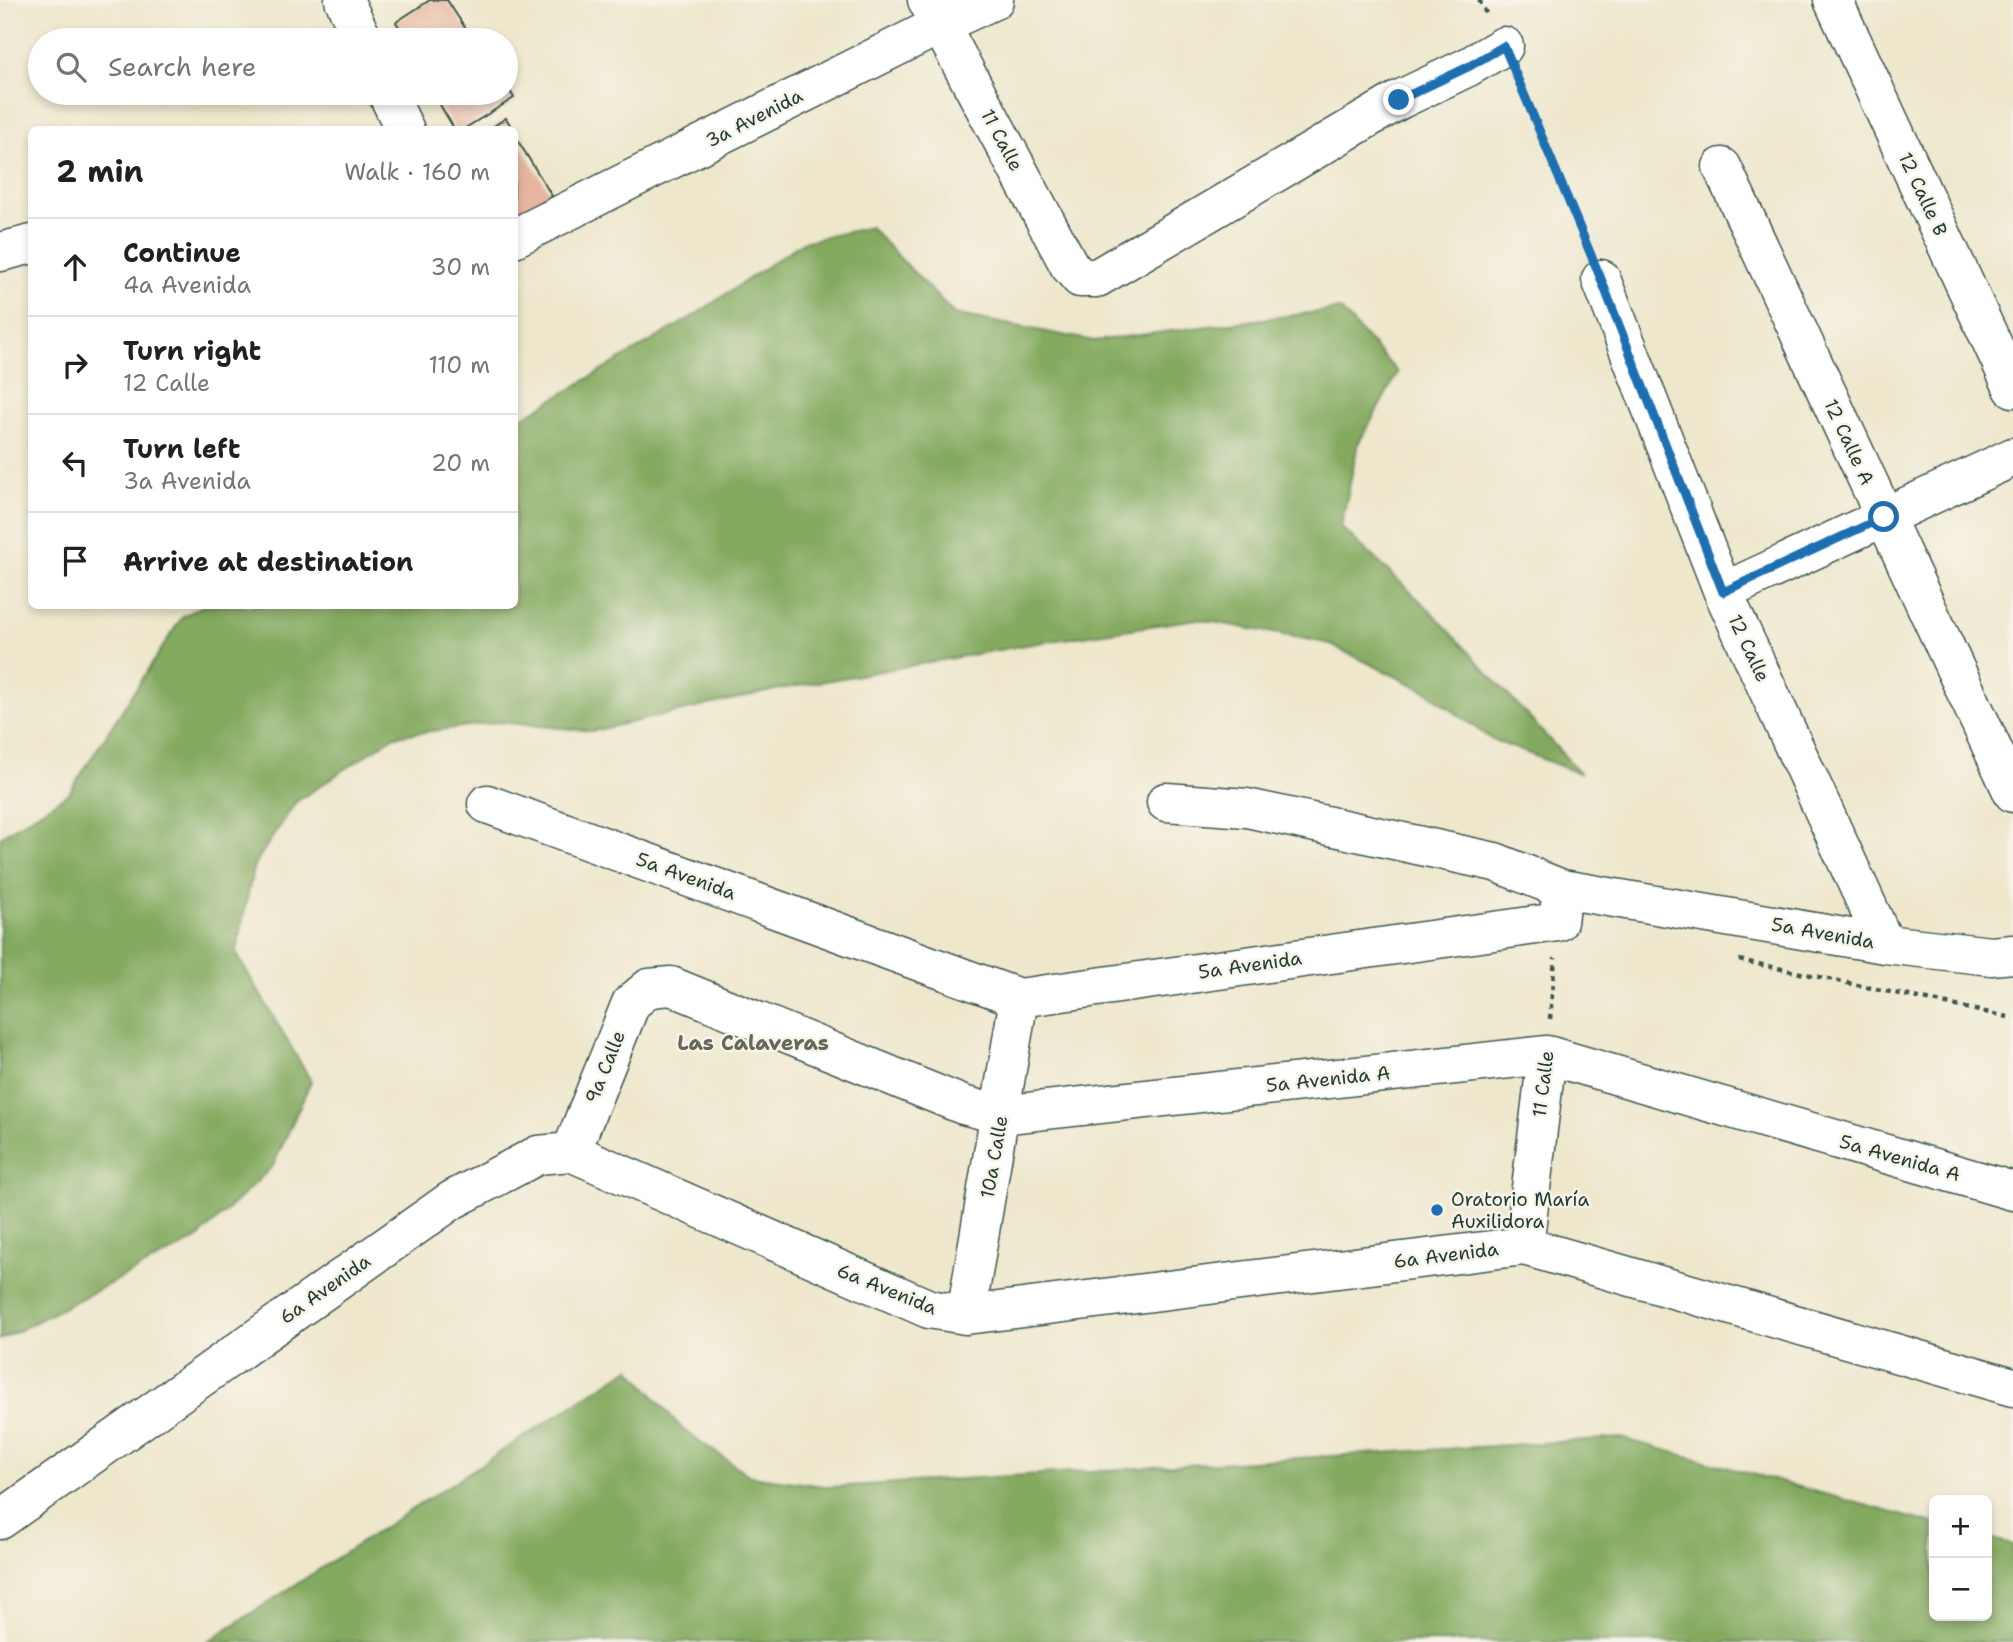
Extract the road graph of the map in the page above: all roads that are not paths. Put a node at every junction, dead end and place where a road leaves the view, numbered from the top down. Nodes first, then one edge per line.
1 (344, 0) edge
2 (994, 0) edge
3 (1845, 4) edge
4 (933, 12) edge
5 (357, 28) edge
6 (1504, 46) road end
7 (393, 105) edge
8 (403, 126) edge
9 (1722, 167) dead end
10 (518, 236) edge
11 (28, 245) edge
12 (0, 252) edge
13 (1601, 279) road end
14 (2013, 388) edge
15 (2013, 457) edge
16 (1884, 517) junction
17 (1723, 592) junction
18 (2013, 793) edge
19 (1166, 802) dead end
20 (487, 804) dead end
21 (1560, 905) junction
22 (1885, 944) junction
23 (2013, 954) edge
24 (649, 988) joint
25 (1019, 998) junction
26 (1547, 1055) junction
27 (1001, 1115) junction
28 (571, 1152) junction
29 (2013, 1191) edge
30 (1524, 1246) junction
31 (966, 1315) junction
32 (2013, 1387) edge
33 (0, 1520) edge

1 - 5 street
2 - 4 street, 3a Avenida
3 - 14 street, 12 Calle B
4 - 6 street, 11 Calle
4 - 10 street, 3a Avenida
7 - 8 street
9 - 16 street, 12 Calle A
11 - 12 street
13 - 17 street, 12 Calle
15 - 16 street
16 - 17 street
16 - 18 street, 12 Calle A
17 - 22 street, 12 Calle
19 - 21 street
20 - 25 street, 5a Avenida
21 - 22 street, 5a Avenida
21 - 25 street, 5a Avenida
22 - 23 street, 5a Avenida
24 - 27 street, 5a Avenida A
24 - 28 street, 9a Calle
25 - 27 street, 10a Calle
26 - 27 street, 5a Avenida A
26 - 29 street, 5a Avenida A
26 - 30 street, 11 Calle
27 - 31 street, 10a Calle
28 - 31 street, 6a Avenida
28 - 33 street, 6a Avenida
30 - 31 street, 6a Avenida
30 - 32 street, 6a Avenida

